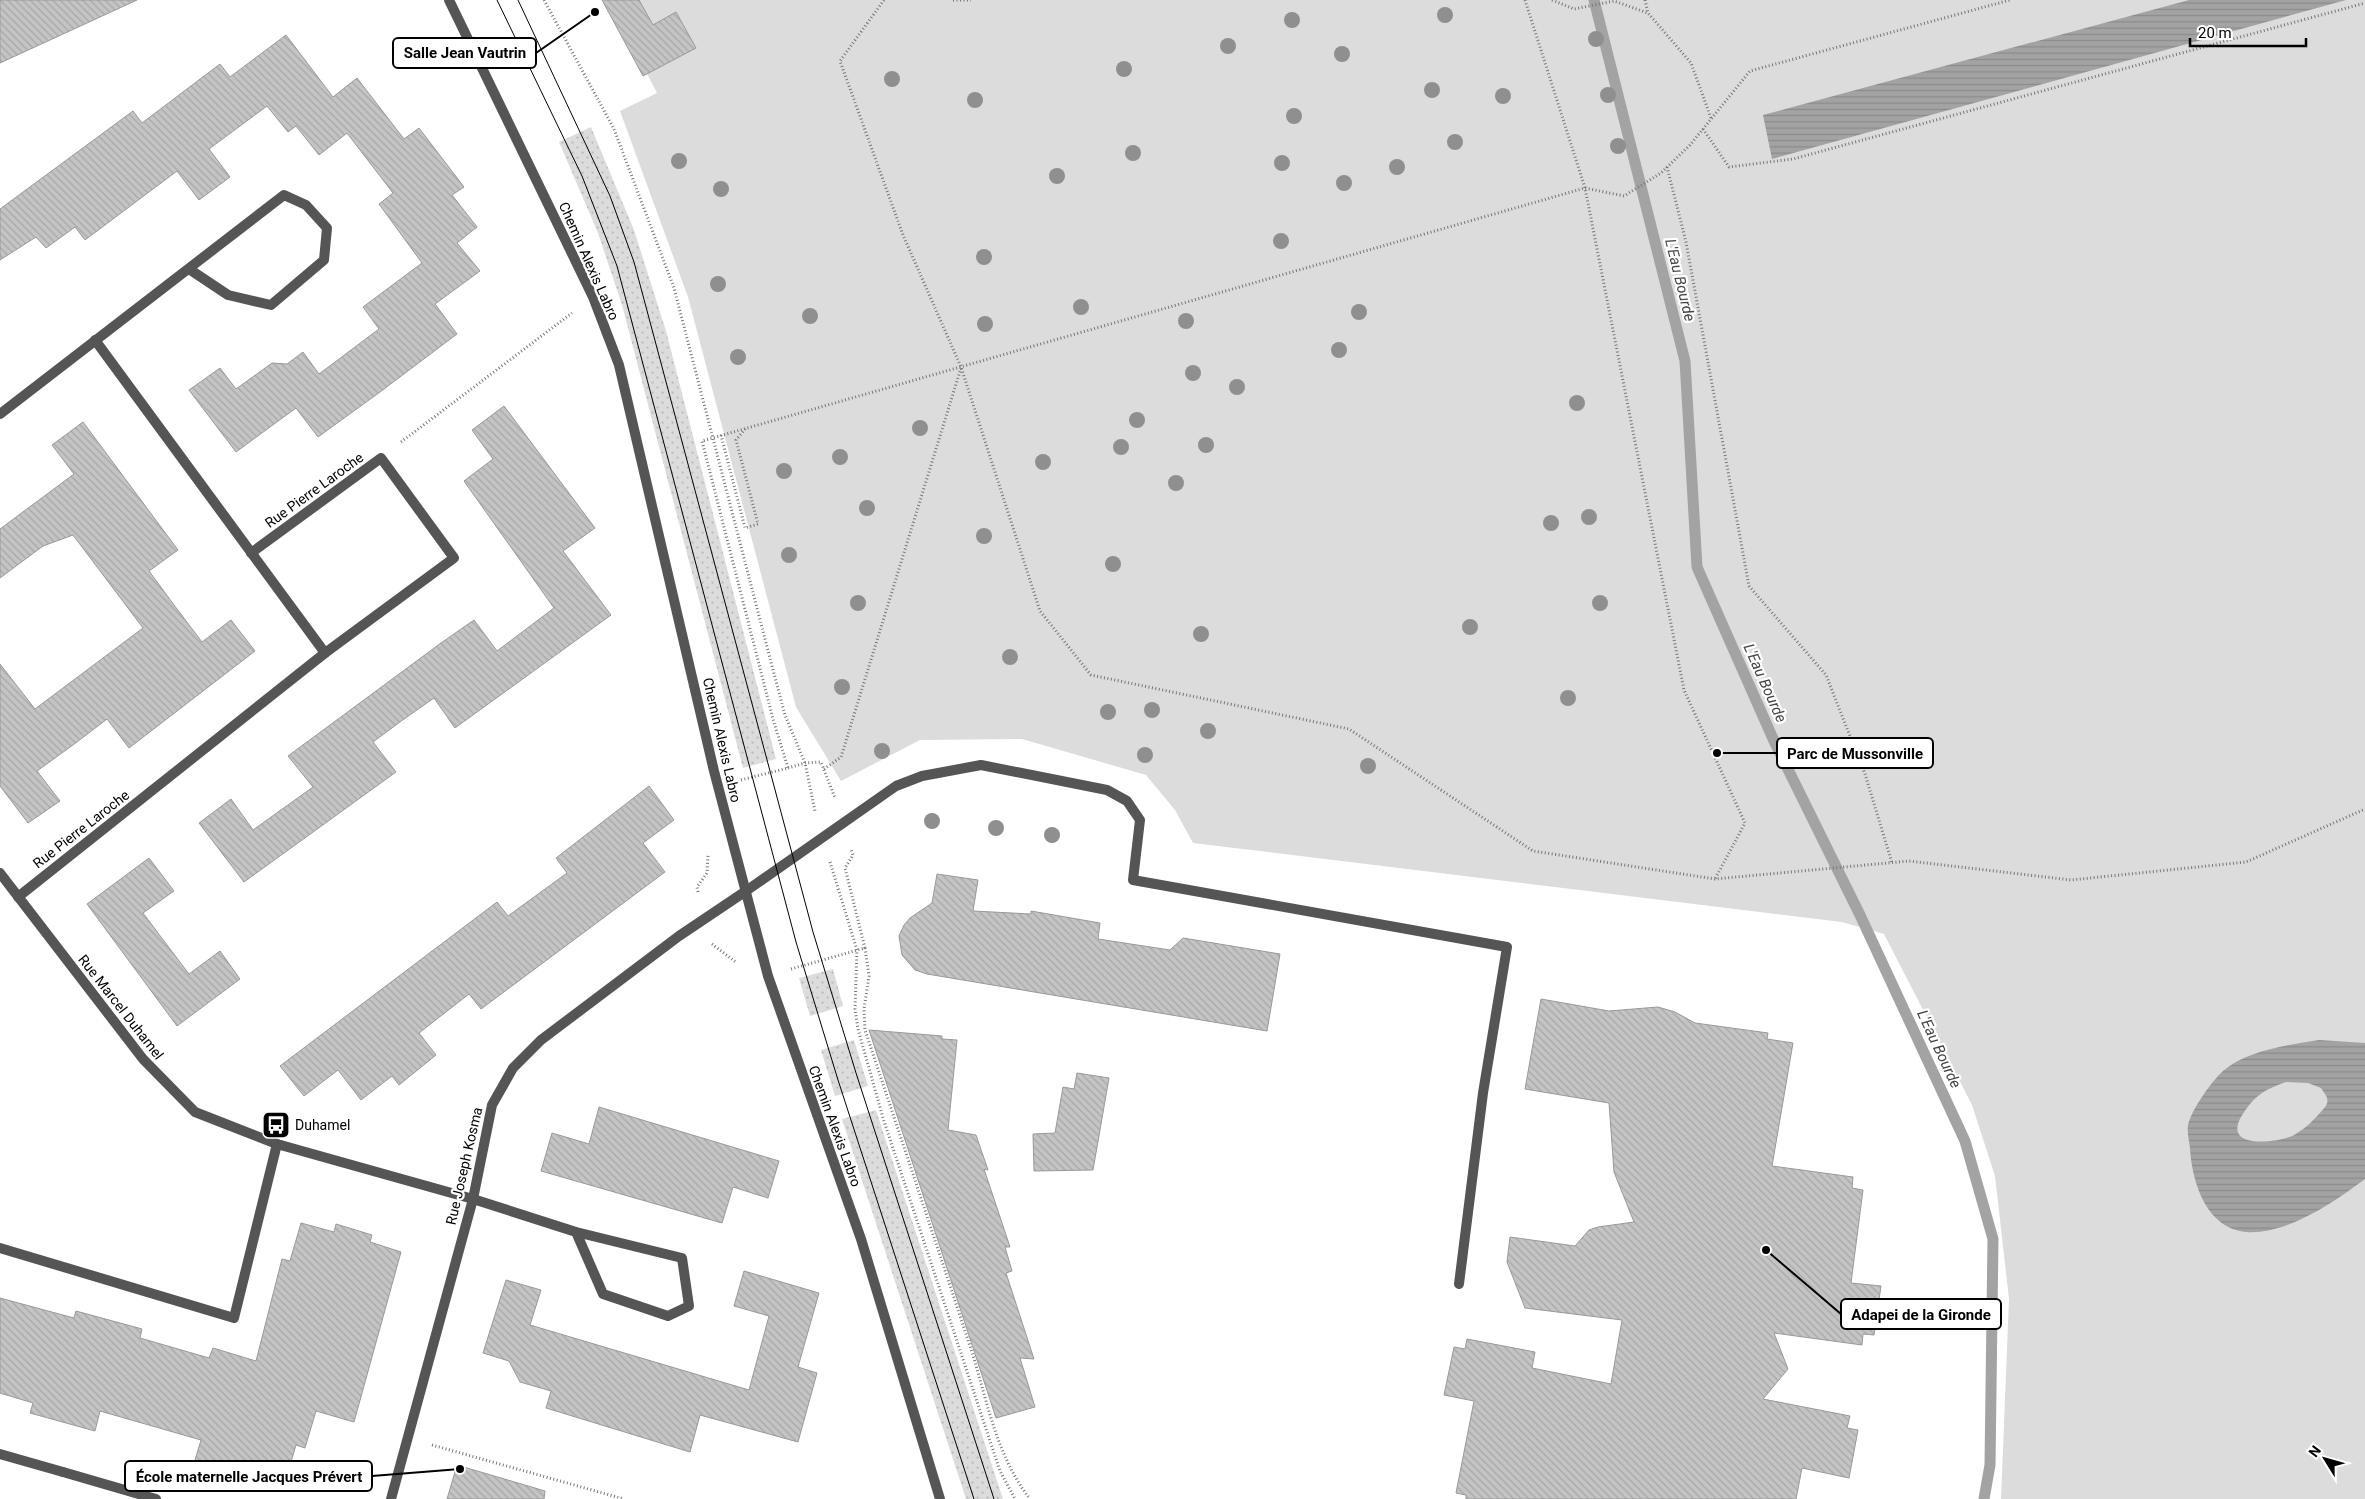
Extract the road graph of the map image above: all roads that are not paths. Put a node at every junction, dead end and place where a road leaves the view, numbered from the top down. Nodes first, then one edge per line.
1 (449, 0) edge
2 (189, 269) junction
3 (95, 340) junction
4 (0, 414) edge
5 (251, 553) junction
6 (325, 653) junction
7 (0, 873) edge
8 (746, 891) junction
9 (18, 896) junction
10 (276, 1144) junction
11 (473, 1199) junction
12 (576, 1232) junction
13 (0, 1248) edge
14 (1459, 1284) dead end
15 (0, 1454) edge
16 (156, 1499) edge
17 (391, 1499) edge
18 (940, 1499) edge

1 - 8 street, Chemin Alexis Labro
2 - 2 street
2 - 3 street
3 - 4 street
3 - 5 street
5 - 6 street
5 - 6 street, Rue Pierre Laroche
6 - 9 street, Rue Pierre Laroche
7 - 9 street, Rue Marcel Duhamel
8 - 11 street, Rue Joseph Kosma
8 - 14 street, Rue Joseph Kosma
8 - 18 street, Chemin Alexis Labro
9 - 10 street, Rue Marcel Duhamel
10 - 11 street, Rue Marcel Duhamel
10 - 13 street
11 - 12 street, Rue Marcel Duhamel
11 - 17 street, Rue Joseph Kosma
12 - 12 street, Rue Marcel Duhamel
15 - 16 street

